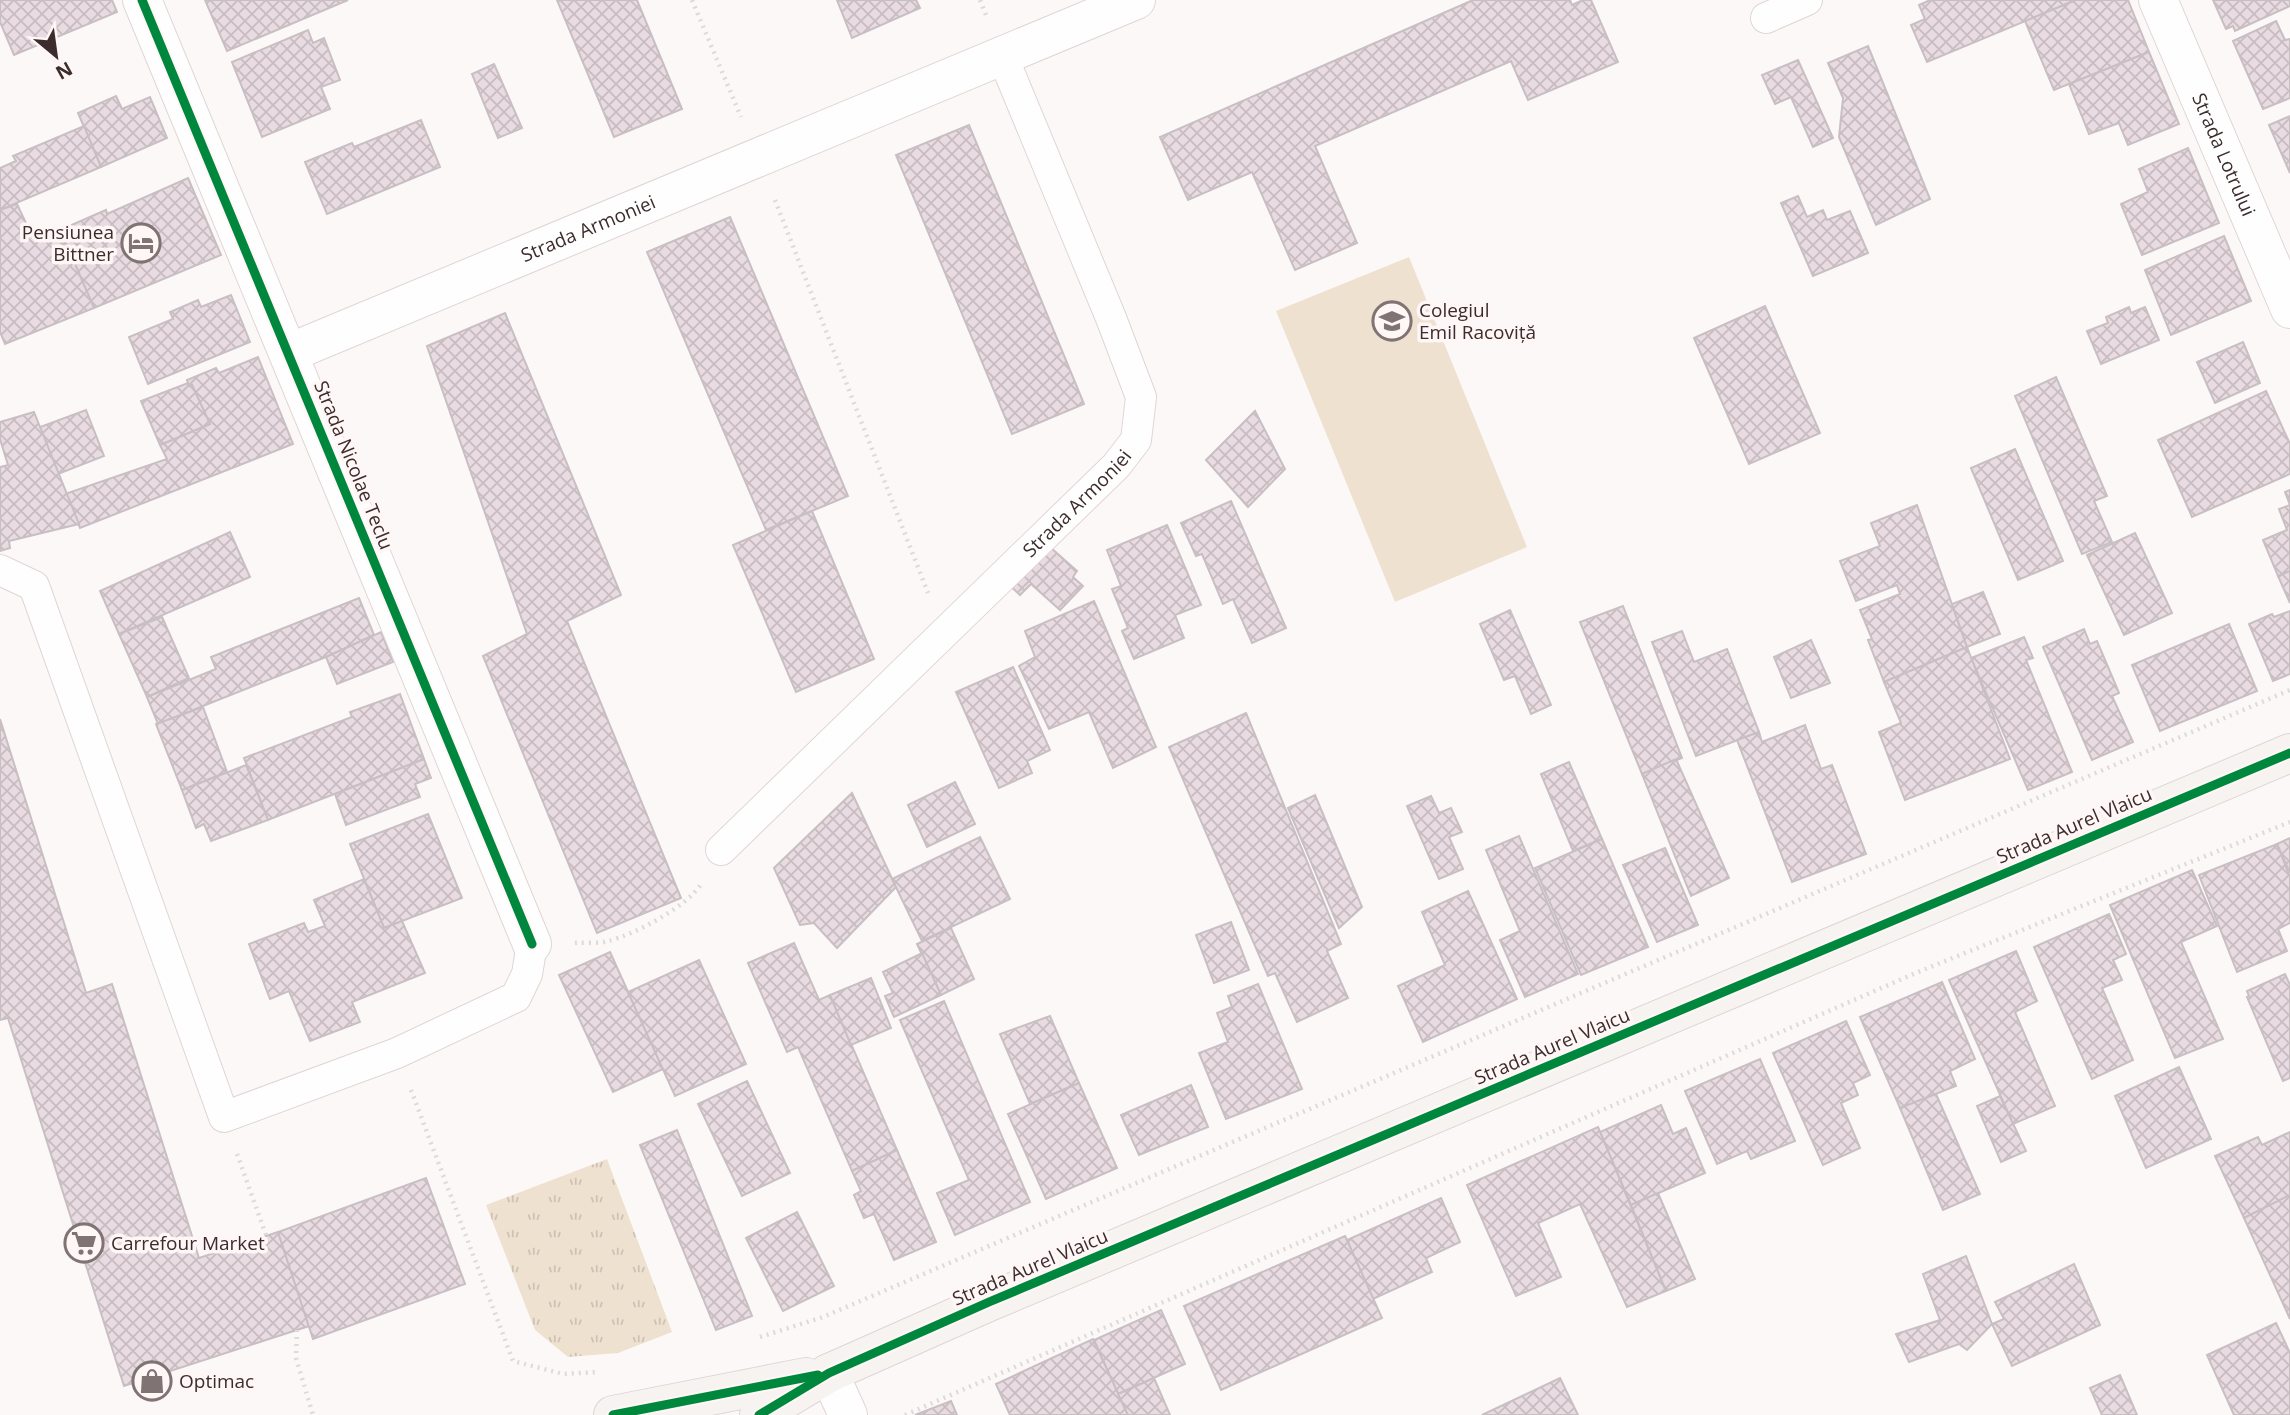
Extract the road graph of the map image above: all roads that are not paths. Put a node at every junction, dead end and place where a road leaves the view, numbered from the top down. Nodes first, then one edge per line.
1 (142, 0) edge
2 (1136, 0) edge
3 (1807, 0) edge
4 (2158, 0) edge
5 (1766, 19) dead end
6 (1002, 55) junction
7 (2290, 309) edge
8 (289, 353) junction
9 (0, 570) edge
10 (2290, 753) edge
11 (721, 850) road end
12 (532, 944) joint
13 (829, 1373) junction
14 (613, 1415) edge
15 (760, 1415) edge
16 (848, 1415) edge

1 - 8 street, Strada Nicolae Teclu
2 - 6 street, Strada Armoniei
3 - 5 lane
4 - 7 street, Strada Lotrului
6 - 8 street, Strada Armoniei
6 - 11 lane, Strada Armoniei
8 - 12 street, Strada Nicolae Teclu
9 - 12 lane
10 - 13 main road, Strada Aurel Vlaicu
13 - 14 main road, Strada Aurel Vlaicu
13 - 15 main road, Strada Aurel Vlaicu
13 - 16 street

